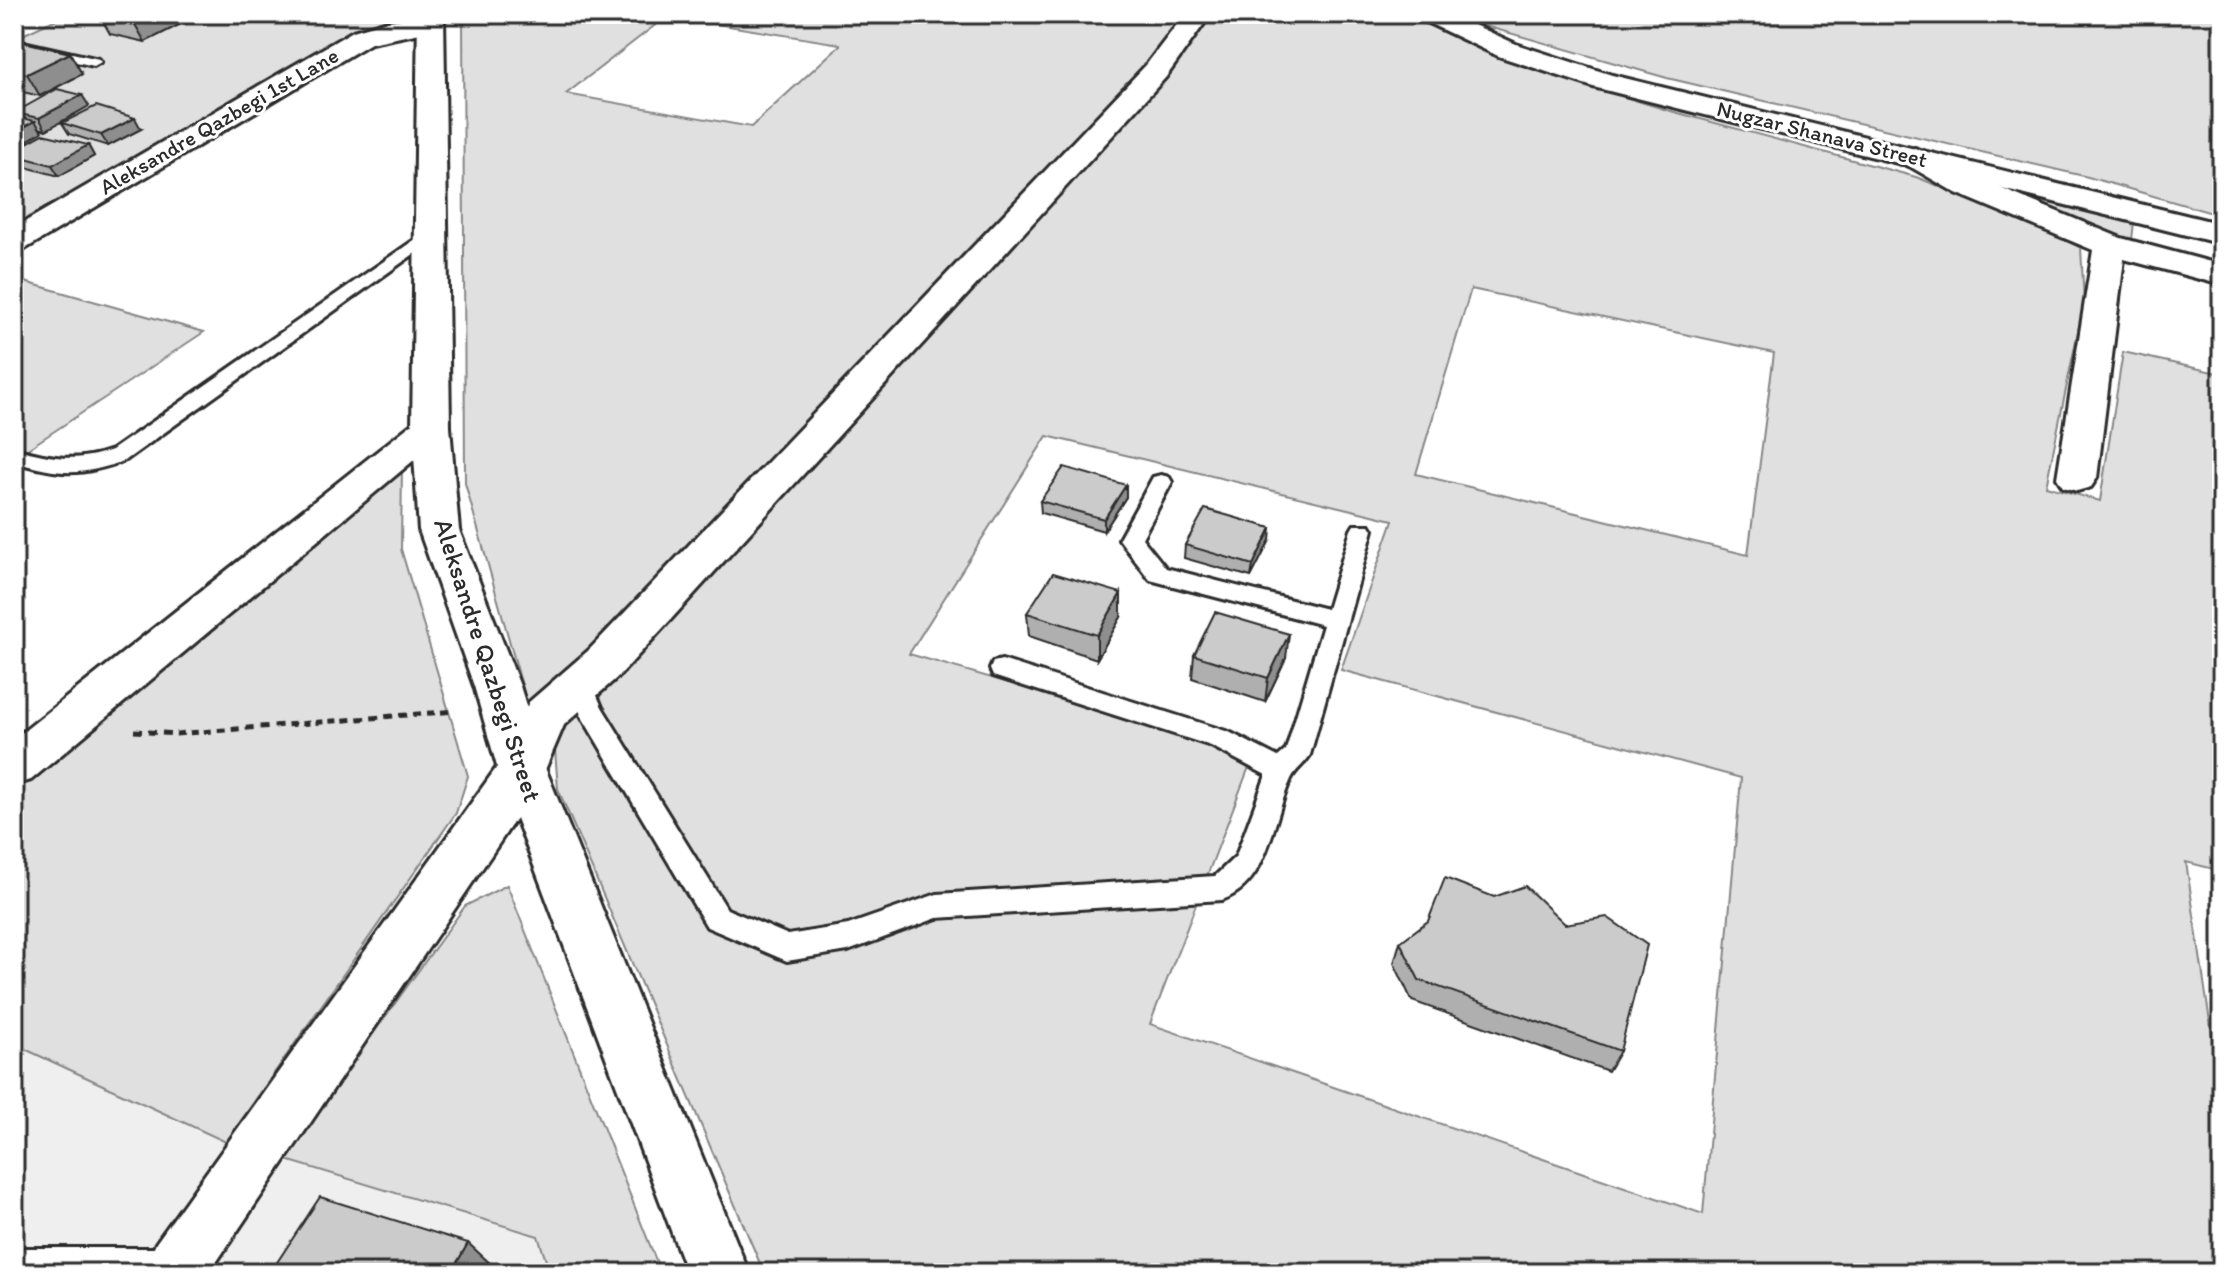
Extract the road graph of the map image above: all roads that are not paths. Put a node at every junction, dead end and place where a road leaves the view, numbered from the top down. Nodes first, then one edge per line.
1 (1198, 14) edge
2 (1429, 14) edge
3 (431, 18) edge
4 (14, 44) edge
5 (94, 62) dead end
6 (1915, 157) junction
7 (433, 232) junction
8 (2222, 234) edge
9 (14, 242) edge
10 (2110, 245) junction
11 (2222, 275) edge
12 (431, 427) junction
13 (14, 455) edge
14 (2077, 478) dead end
15 (1161, 482) dead end
16 (1362, 530) dead end
17 (1336, 620) junction
18 (1002, 669) dead end
19 (580, 684) junction
20 (14, 766) edge
21 (522, 770) junction
22 (1281, 771) junction
23 (14, 1265) edge
24 (179, 1269) edge
25 (718, 1273) edge

1 - 19 street
2 - 6 street, Nugzar Shanava Street
3 - 7 street, Aleksandre Qazbegi Street
3 - 9 street, Aleksandre Qazbegi 1st Lane
4 - 5 lane
6 - 8 street, Nugzar Shanava Street
6 - 10 street
7 - 12 street, Aleksandre Qazbegi Street
7 - 13 lane
10 - 11 street
10 - 14 street
12 - 20 street
12 - 21 street, Aleksandre Qazbegi Street
15 - 17 lane
16 - 17 lane
17 - 22 lane
18 - 22 lane
19 - 21 street
19 - 22 lane
21 - 24 street
21 - 25 street, Aleksandre Qazbegi Street
23 - 24 lane

